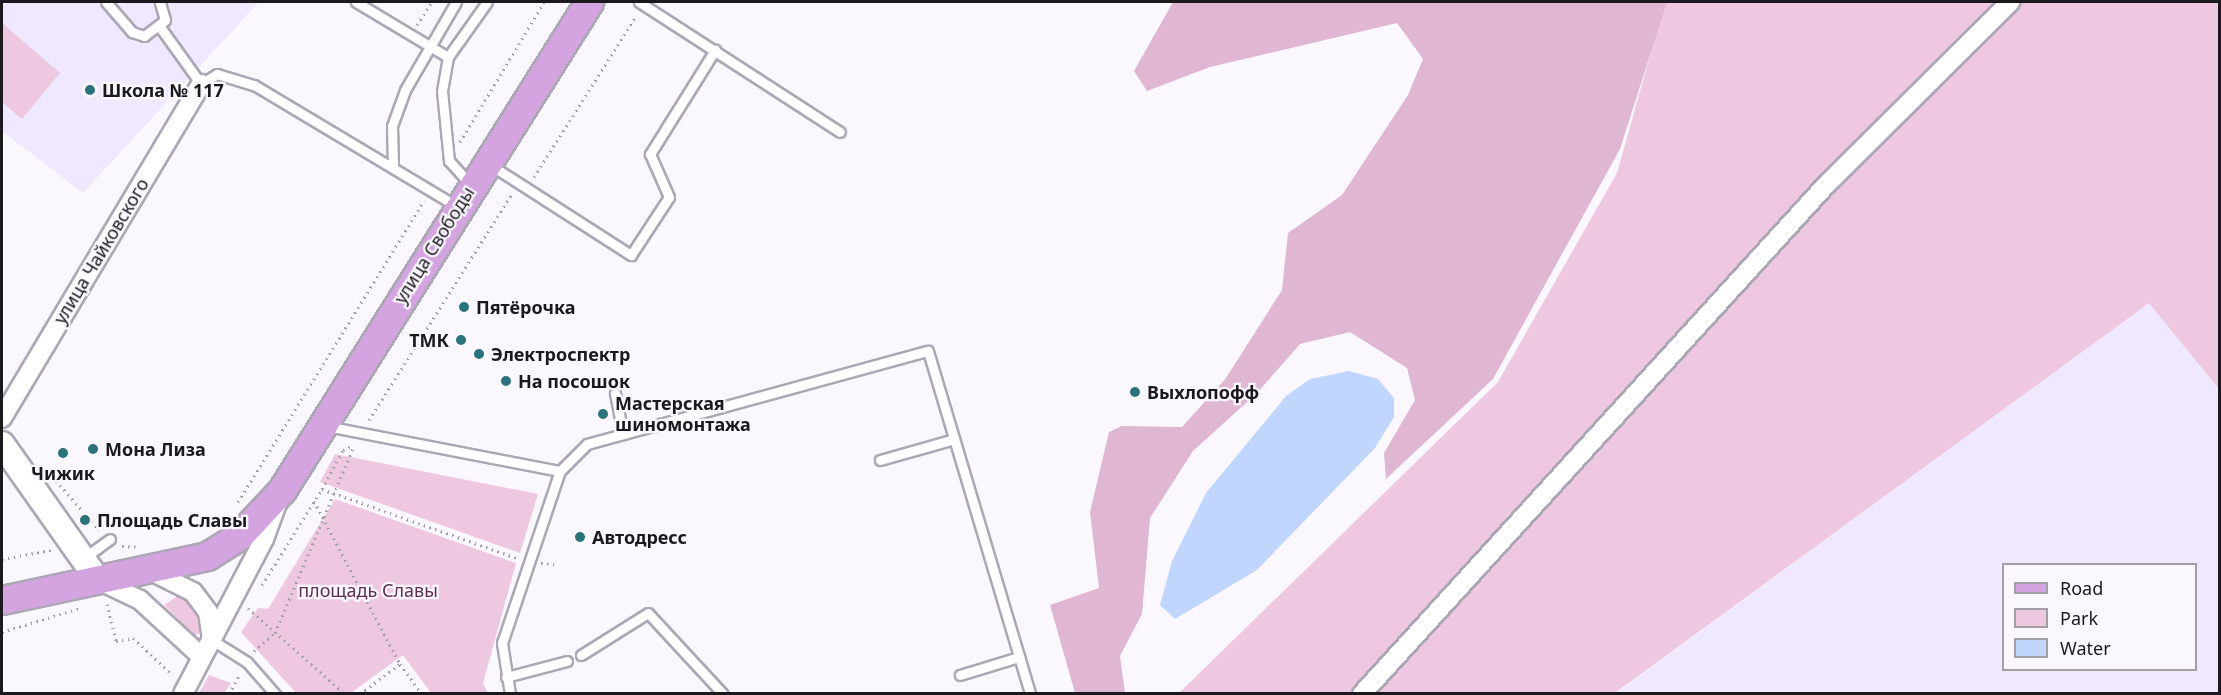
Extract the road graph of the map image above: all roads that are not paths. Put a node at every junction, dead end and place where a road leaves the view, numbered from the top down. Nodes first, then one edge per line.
1 (106, 2) edge
2 (160, 2) edge
3 (356, 2) edge
4 (456, 2) edge
5 (488, 2) edge
6 (589, 2) edge
7 (639, 2) edge
8 (2010, 2) edge
9 (160, 27) junction
10 (427, 45) junction
11 (715, 50) junction
12 (448, 57) junction
13 (201, 84) junction
14 (840, 132) dead end
15 (486, 163) junction
16 (393, 166) junction
17 (465, 196) junction
18 (615, 393) dead end
19 (2, 418) edge
20 (321, 425) junction
21 (623, 434) junction
22 (954, 439) junction
23 (2, 444) edge
24 (880, 460) dead end
25 (560, 471) junction
26 (282, 490) junction
27 (110, 540) road end
28 (149, 559) junction
29 (100, 586) junction
30 (2, 600) edge
31 (212, 640) junction
32 (581, 655) dead end
33 (202, 657) junction
34 (1019, 657) junction
35 (567, 661) dead end
36 (960, 675) dead end
37 (506, 677) junction
38 (184, 693) edge
39 (275, 693) edge
40 (510, 693) edge
41 (723, 693) edge
42 (1030, 693) edge
43 (1362, 693) edge

1 - 9 lane
2 - 9 lane
3 - 10 lane
4 - 10 lane
5 - 12 lane
6 - 15 main road, улица Свободы
7 - 11 lane
8 - 43 street
9 - 13 lane
10 - 12 lane
10 - 16 lane
11 - 14 lane
11 - 15 lane
12 - 17 lane
13 - 16 lane
13 - 19 street, улица Чайковского
15 - 17 main road, улица Свободы
16 - 17 lane
17 - 20 main road, улица Свободы
18 - 21 lane
20 - 25 lane
20 - 26 main road, улица Свободы
21 - 22 lane
21 - 25 lane
22 - 24 lane
22 - 34 lane
23 - 29 street
25 - 37 lane
26 - 28 main road, улица Свободы
26 - 31 street, улица Свободы
27 - 29 lane
28 - 29 main road, улица Свободы
28 - 31 street
29 - 30 main road, улица Свободы
29 - 33 street
31 - 33 street, улица Свободы
31 - 39 lane
32 - 41 lane
33 - 38 street, улица Свободы
34 - 36 lane
34 - 42 lane
35 - 37 lane
37 - 40 lane

